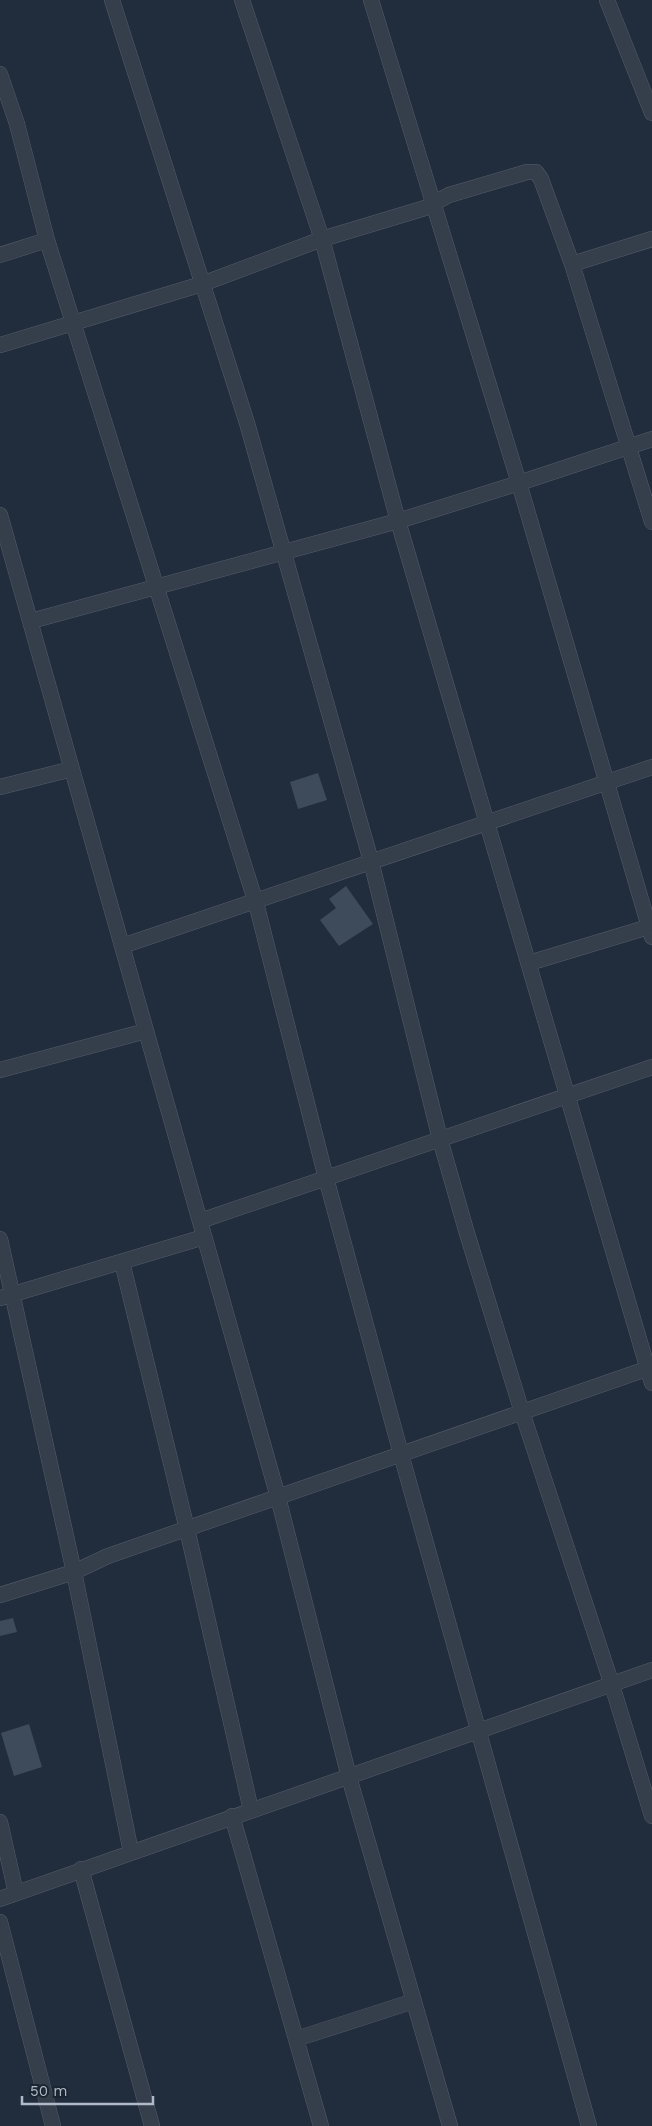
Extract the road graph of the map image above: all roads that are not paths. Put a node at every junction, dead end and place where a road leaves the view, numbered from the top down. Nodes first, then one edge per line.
1 (112, 0) edge
2 (242, 0) edge
3 (371, 0) edge
4 (607, 0) edge
5 (0, 74) edge
6 (652, 113) edge
7 (434, 204) junction
8 (322, 239) junction
9 (652, 239) edge
10 (46, 240) junction
11 (0, 255) edge
12 (572, 264) junction
13 (202, 284) junction
14 (72, 322) junction
15 (0, 344) edge
16 (652, 439) edge
17 (628, 447) junction
18 (519, 483) junction
19 (0, 515) edge
20 (398, 520) junction
21 (652, 522) edge
22 (283, 551) junction
23 (155, 588) junction
24 (31, 621) junction
25 (652, 767) edge
26 (72, 768) junction
27 (607, 781) junction
28 (0, 787) edge
29 (488, 823) junction
30 (371, 861) junction
31 (256, 903) junction
32 (651, 930) edge
33 (122, 946) junction
34 (530, 963) junction
35 (146, 1031) junction
36 (652, 1067) edge
37 (0, 1070) edge
38 (566, 1095) junction
39 (440, 1139) junction
40 (326, 1178) junction
41 (200, 1221) junction
42 (204, 1237) junction
43 (0, 1239) edge
44 (122, 1262) junction
45 (6, 1296) edge
46 (650, 1373) edge
47 (522, 1412) junction
48 (401, 1454) junction
49 (278, 1497) junction
50 (187, 1529) junction
51 (74, 1572) junction
52 (0, 1595) edge
53 (652, 1670) edge
54 (612, 1685) junction
55 (478, 1731) junction
56 (349, 1777) junction
57 (251, 1810) junction
58 (232, 1816) junction
59 (652, 1816) edge
60 (0, 1822) edge
61 (131, 1852) junction
62 (81, 1869) junction
63 (16, 1893) junction
64 (0, 1899) edge
65 (0, 1922) edge
66 (414, 2001) junction
67 (296, 2038) junction
68 (53, 2126) edge
69 (152, 2126) edge
70 (321, 2126) edge
71 (450, 2126) edge
72 (589, 2126) edge

1 - 13 street
2 - 8 street
3 - 7 street
4 - 6 street
5 - 10 street
7 - 8 street
7 - 12 street
7 - 18 street
8 - 13 street
8 - 20 street
9 - 12 street
10 - 11 street
10 - 14 street
12 - 17 street
13 - 14 street
13 - 22 street
14 - 15 street
14 - 23 street
16 - 17 street
17 - 18 street
17 - 21 street
18 - 20 street
18 - 27 street
19 - 24 street
20 - 22 street
20 - 29 street
22 - 23 street
22 - 30 street
23 - 24 street
23 - 31 street
24 - 26 street
25 - 27 street
26 - 28 street
26 - 33 street
27 - 29 street
27 - 32 street
29 - 30 street
29 - 34 street
30 - 31 street
30 - 39 street
31 - 33 street
31 - 40 street
32 - 34 street
33 - 35 street
34 - 38 street
35 - 37 street
35 - 41 street
36 - 38 street
38 - 39 street
38 - 46 street
39 - 40 street
39 - 47 street
40 - 41 street
40 - 48 street
41 - 42 street
42 - 44 street
42 - 49 street
43 - 45 street
44 - 45 street
44 - 50 street
45 - 51 street
46 - 47 street
47 - 48 street
47 - 54 street
48 - 49 street
48 - 55 street
49 - 50 street
49 - 56 street
50 - 51 street
50 - 57 street
51 - 52 street
51 - 61 street
53 - 54 street
54 - 55 street
54 - 59 street
55 - 56 street
55 - 72 street
56 - 57 street
56 - 66 street
57 - 58 street
58 - 61 street
58 - 67 street
60 - 63 street
61 - 62 street
62 - 63 street
62 - 69 street
63 - 64 street
65 - 68 street
66 - 67 street
66 - 71 street
67 - 70 street

